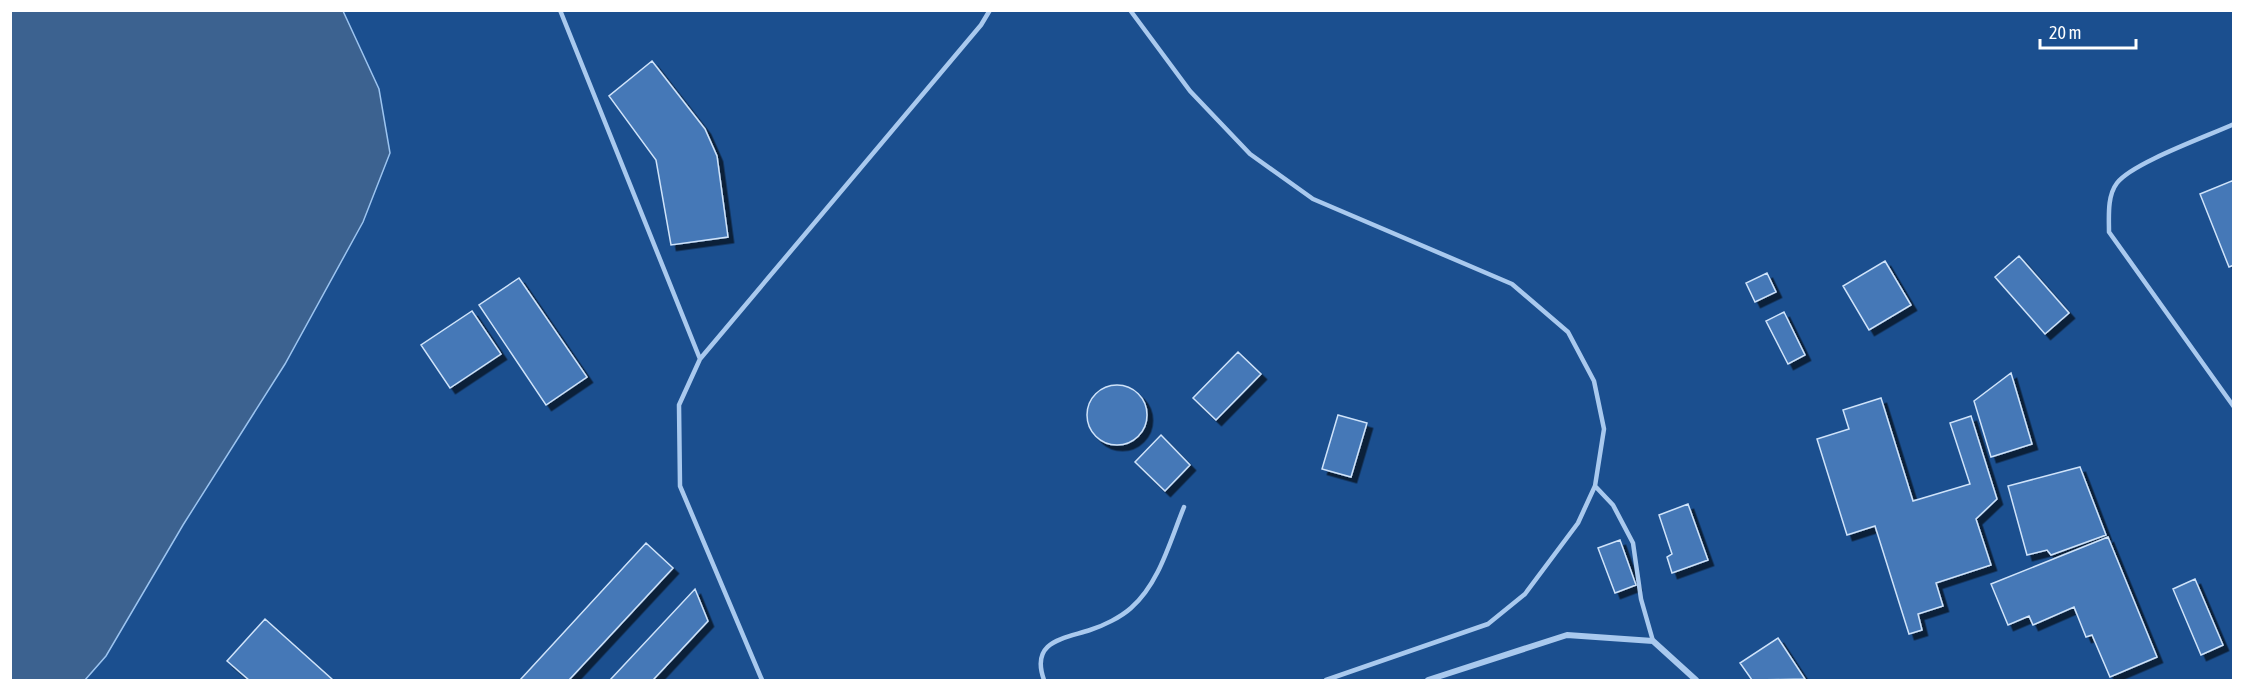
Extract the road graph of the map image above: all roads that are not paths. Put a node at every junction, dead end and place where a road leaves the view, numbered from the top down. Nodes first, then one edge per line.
1 (560, 10) edge
2 (990, 10) edge
3 (1130, 10) edge
4 (2234, 124) edge
5 (700, 359) junction
6 (2234, 407) edge
7 (1595, 486) junction
8 (1184, 507) dead end
9 (1653, 641) junction
10 (762, 681) edge
11 (1044, 681) edge
12 (1326, 681) edge
13 (1428, 681) edge
14 (1696, 681) edge

1 - 5 lane
2 - 5 lane
3 - 7 lane
4 - 6 lane
5 - 10 lane
7 - 9 lane
7 - 12 lane
8 - 11 lane
9 - 13 street
9 - 14 street

